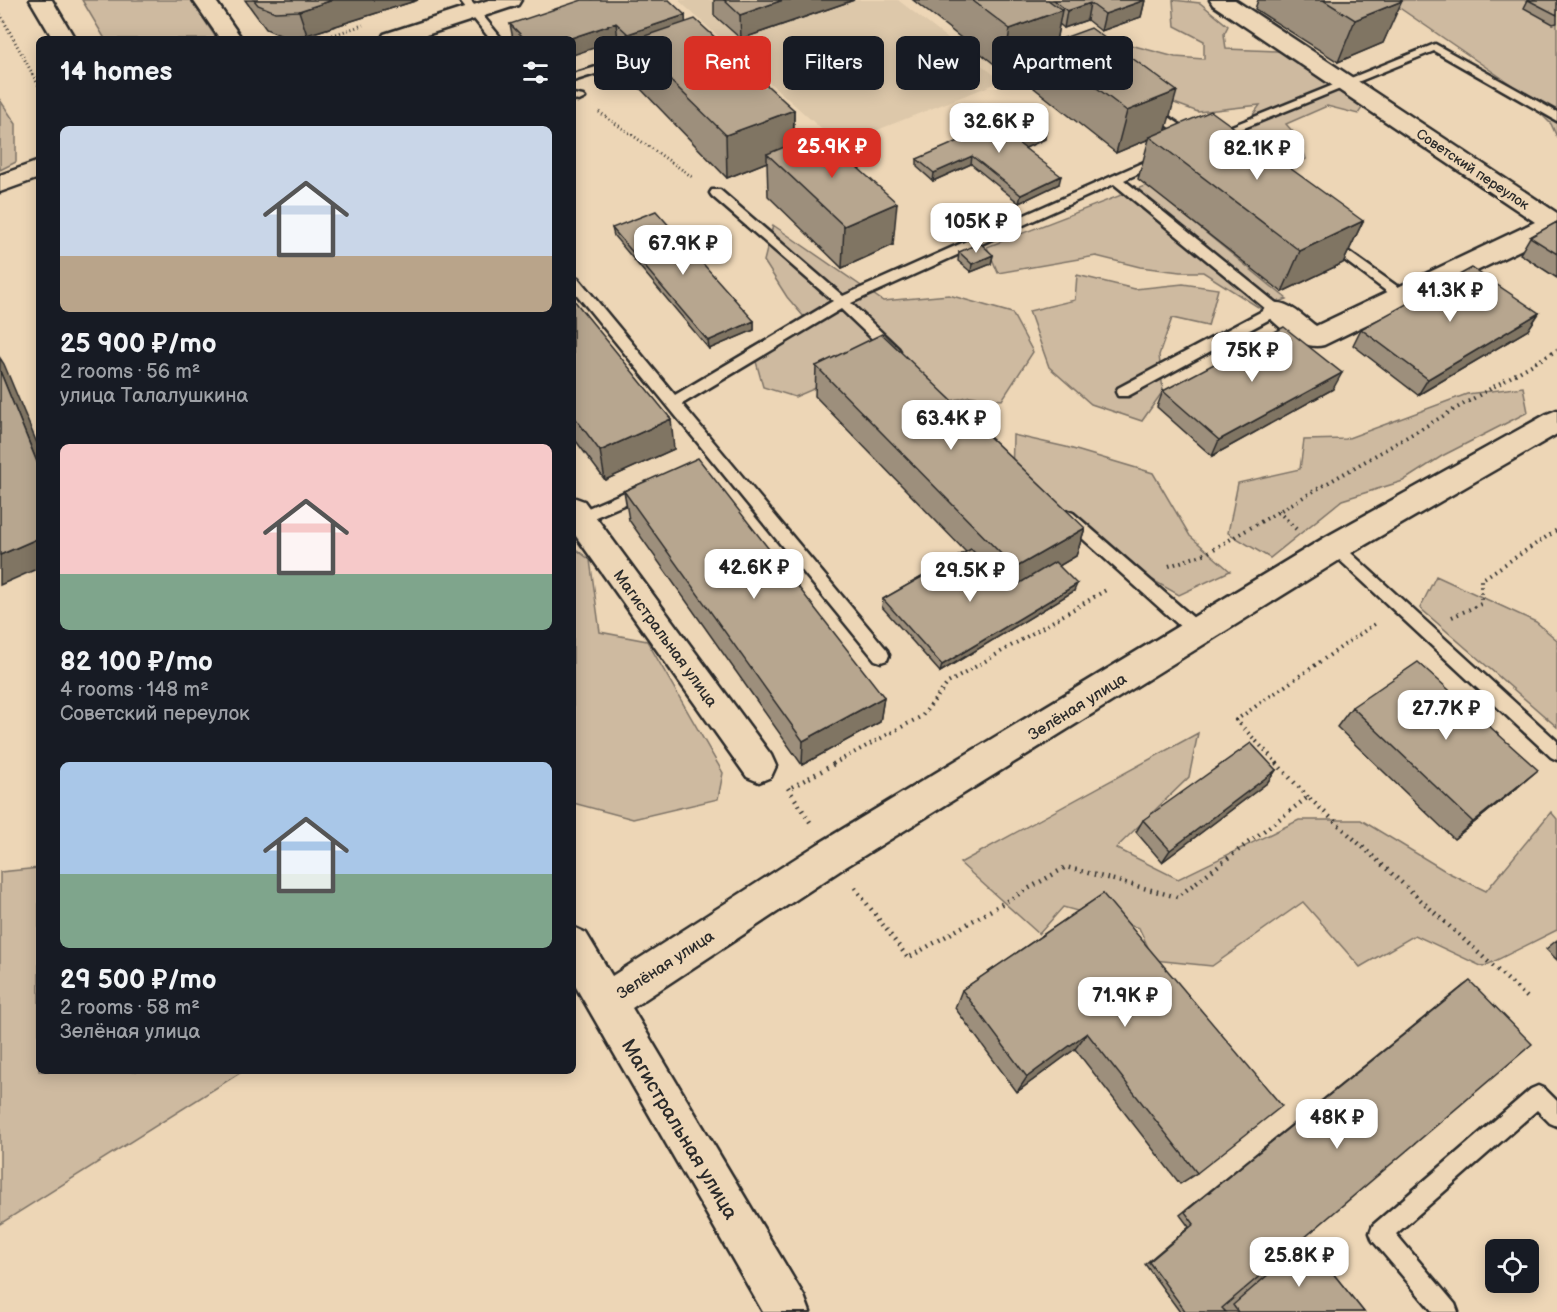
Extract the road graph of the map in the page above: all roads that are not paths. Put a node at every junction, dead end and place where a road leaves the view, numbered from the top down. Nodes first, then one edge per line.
1 (41, 0) edge
2 (204, 0) edge
3 (510, 0) edge
4 (1221, 0) edge
5 (470, 6) edge
6 (62, 36) edge
7 (229, 36) edge
8 (399, 36) edge
9 (494, 36) edge
10 (594, 71) edge
11 (576, 77) edge
12 (1344, 83) junction
13 (1140, 99) edge
14 (1557, 117) edge
15 (1192, 147) junction
16 (36, 170) edge
17 (1115, 179) junction
18 (0, 184) edge
19 (716, 193) road end
20 (1555, 222) edge
21 (1319, 234) edge
22 (576, 285) edge
23 (1403, 297) junction
24 (842, 302) junction
25 (1276, 310) junction
26 (901, 358) edge
27 (1123, 392) dead end
28 (673, 402) junction
29 (1557, 421) edge
30 (665, 481) edge
31 (1053, 503) edge
32 (576, 513) edge
33 (1335, 547) junction
34 (1198, 632) junction
35 (880, 655) dead end
36 (1557, 752) edge
37 (759, 766) dead end
38 (576, 951) edge
39 (605, 1003) junction
40 (1557, 1116) edge
41 (788, 1312) edge
42 (1448, 1312) edge

1 - 6 street
2 - 7 street
3 - 5 street
4 - 12 street, Советский переулок
5 - 8 street
5 - 9 lane
10 - 11 lane
12 - 14 lane
12 - 15 lane
12 - 20 street, Советский переулок
13 - 15 lane
15 - 17 lane
16 - 18 street
17 - 24 lane
17 - 25 lane
19 - 24 lane
20 - 23 street, Советский переулок
21 - 23 lane
22 - 28 lane
23 - 25 street, Советский переулок
24 - 26 lane
24 - 28 lane
25 - 27 lane
28 - 35 lane
29 - 33 street, Зелёная улица
30 - 32 lane
31 - 34 lane
32 - 37 street, Магистральная улица
33 - 34 street, Зелёная улица
33 - 36 lane
34 - 39 street, Зелёная улица
38 - 39 street, Магистральная улица
39 - 41 street, Магистральная улица
40 - 42 lane

